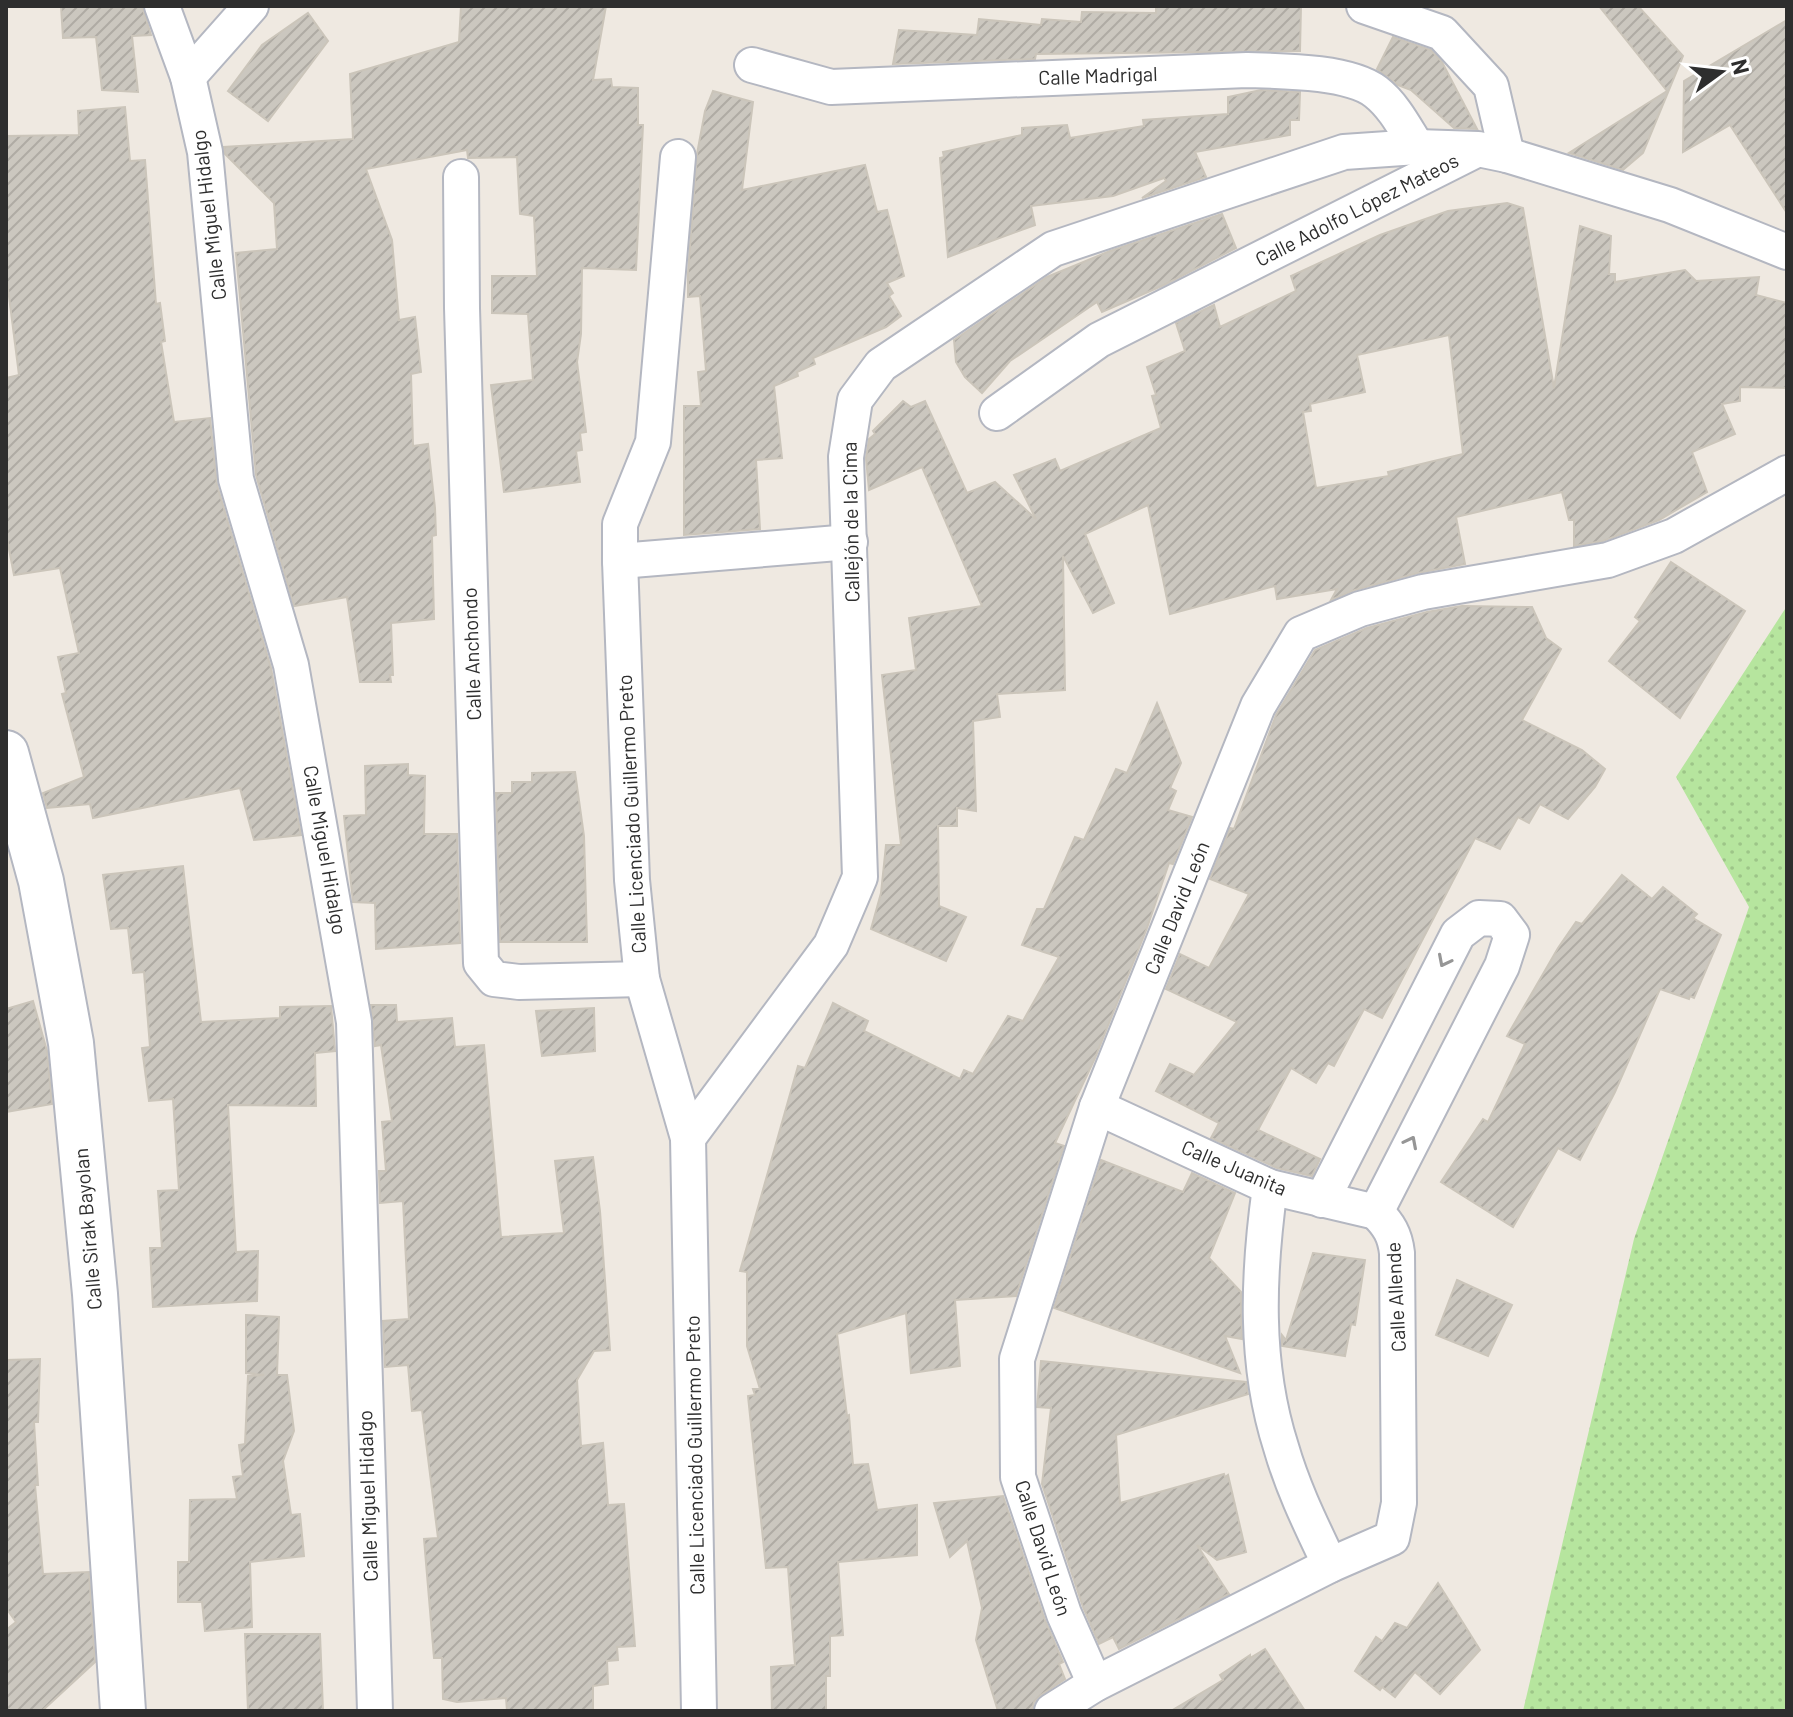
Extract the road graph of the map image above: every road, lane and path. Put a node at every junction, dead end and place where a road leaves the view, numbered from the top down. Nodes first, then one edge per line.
1 (162, 6) edge
2 (251, 6) edge
3 (1364, 6) edge
4 (752, 65) dead end
5 (188, 77) junction
6 (1417, 147) junction
7 (1492, 152) junction
8 (678, 157) dead end
9 (461, 177) dead end
10 (1787, 252) edge
11 (997, 413) dead end
12 (1787, 473) edge
13 (850, 542) junction
14 (620, 561) junction
15 (6, 753) edge
16 (642, 979) junction
17 (1097, 1107) junction
18 (688, 1138) junction
19 (1270, 1187) junction
20 (1322, 1200) junction
21 (1376, 1212) junction
22 (1330, 1565) junction
23 (1095, 1684) junction
24 (123, 1711) edge
25 (375, 1711) edge
26 (699, 1711) edge
27 (1052, 1711) edge

1 - 5 street, Calle Miguel Hidalgo
2 - 5 street
3 - 7 street
4 - 6 street, Calle Madrigal
5 - 25 street, Calle Miguel Hidalgo
6 - 7 street, Callejón de la Cima
6 - 13 street, Callejón de la Cima
7 - 10 street
7 - 11 street, Calle Adolfo López Mateos
8 - 14 street, Calle Licenciado Guillermo Preto
9 - 16 street, Calle Anchondo
12 - 17 street, Calle David León
13 - 14 street
13 - 18 street, Callejón de la Cima
14 - 16 street, Calle Licenciado Guillermo Preto
15 - 24 main road, Calle Sirak Bayolan
16 - 18 street, Calle Licenciado Guillermo Preto
17 - 19 street, Calle Juanita
17 - 23 street, Calle David León
18 - 26 street, Calle Licenciado Guillermo Preto
19 - 20 street, Calle Juanita
19 - 22 street
20 - 21 street, Calle Juanita
21 -> 20 street
21 - 22 street, Calle Allende
22 - 23 street, Calle Allende
23 - 27 street, Calle Allende

